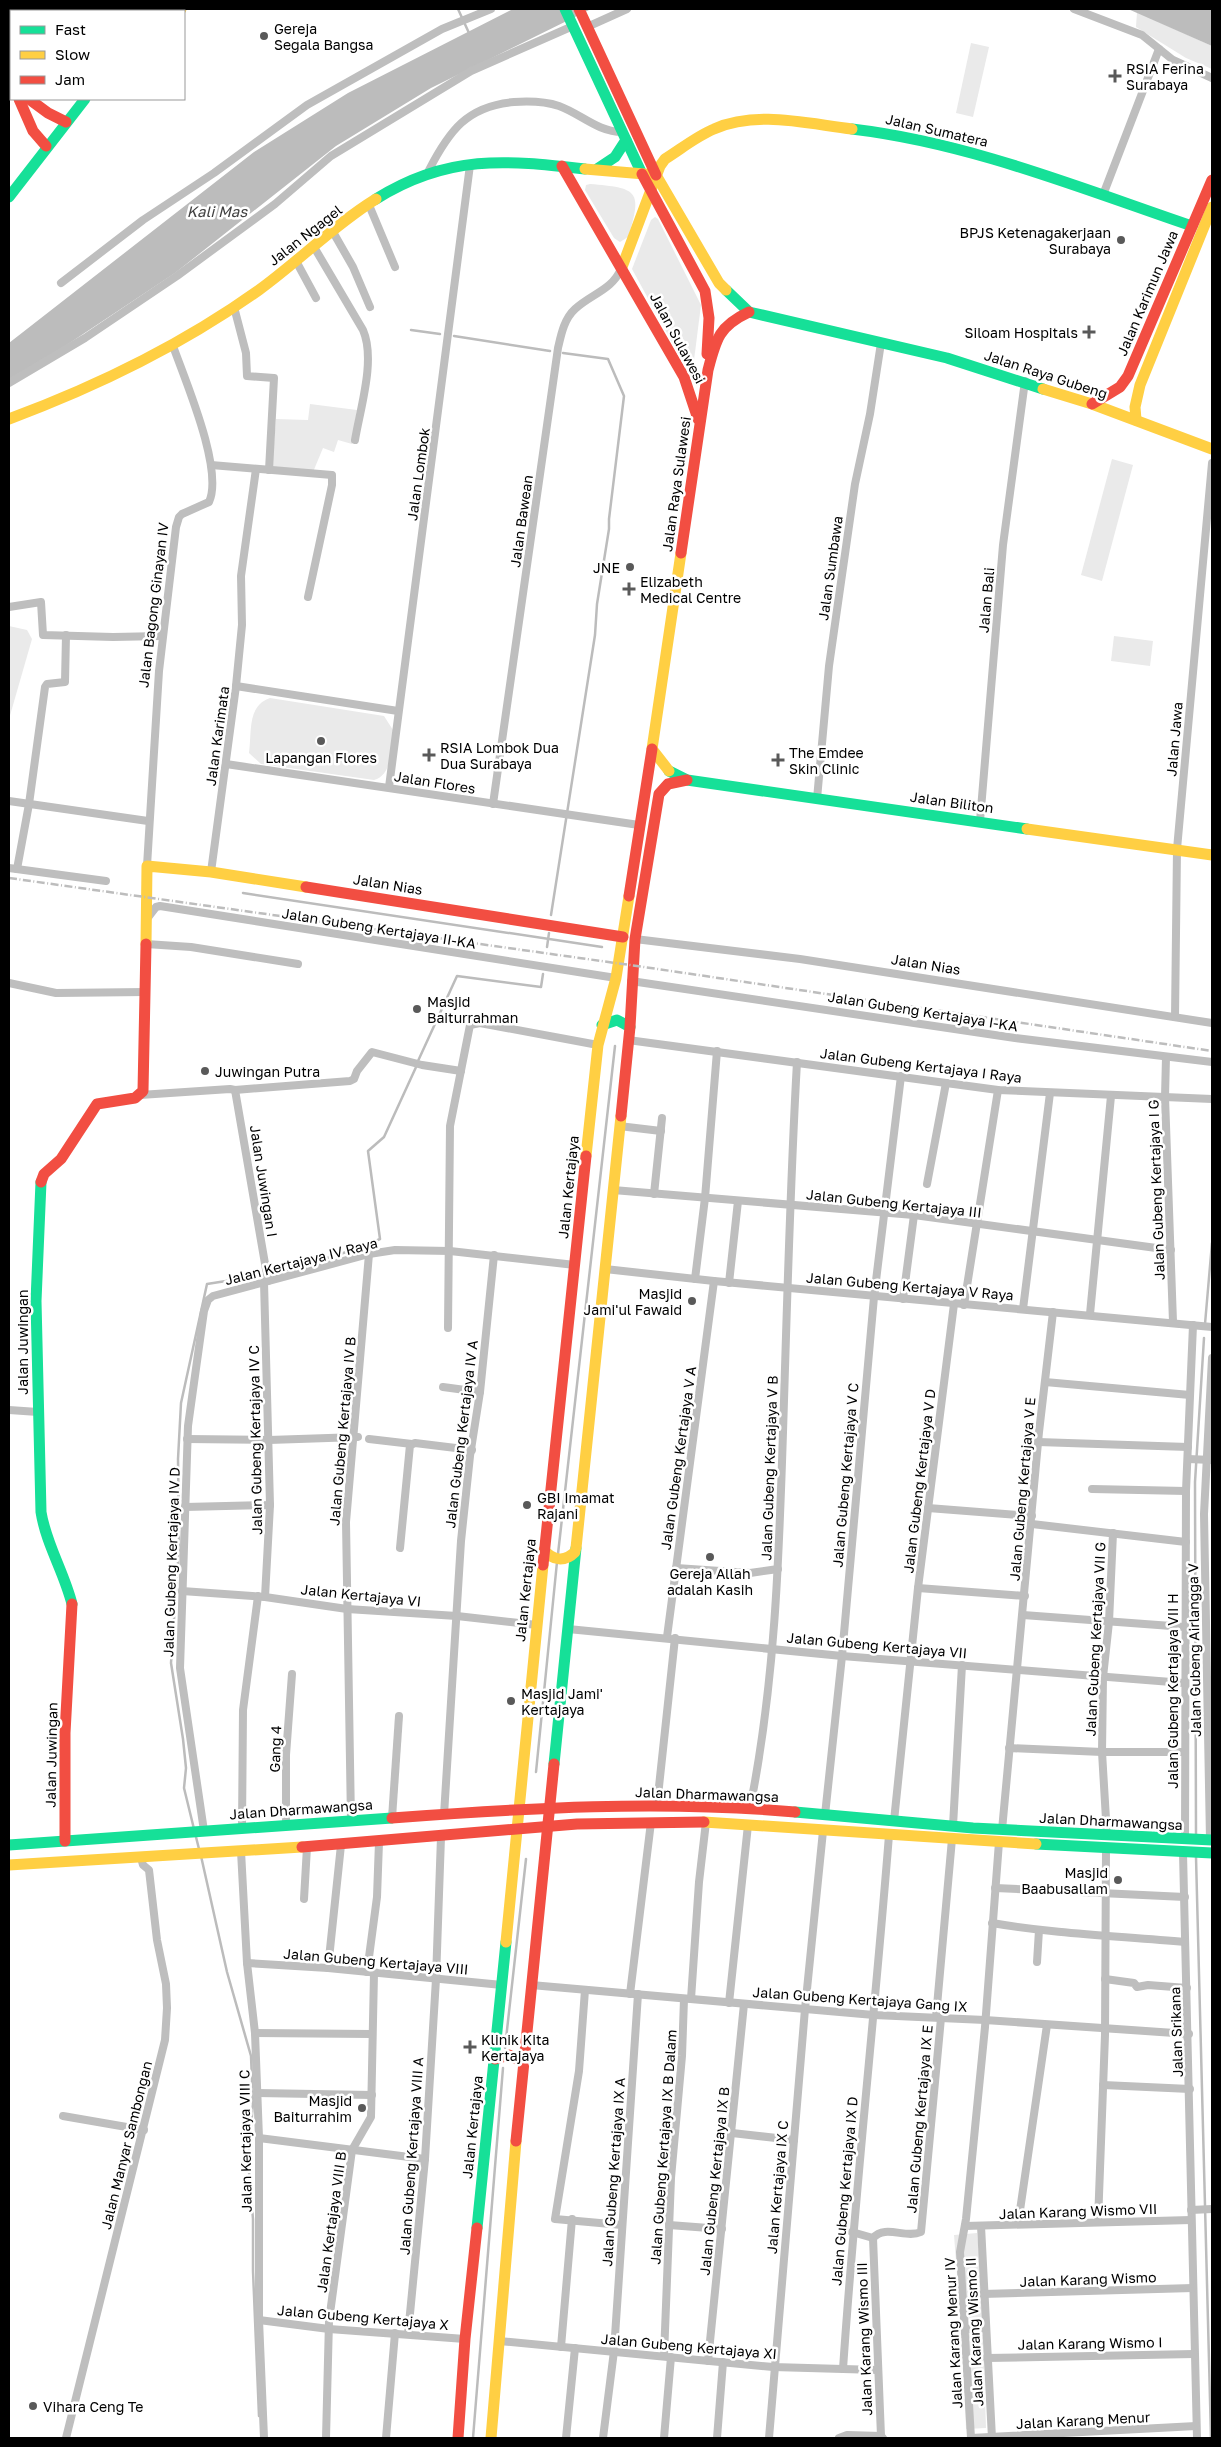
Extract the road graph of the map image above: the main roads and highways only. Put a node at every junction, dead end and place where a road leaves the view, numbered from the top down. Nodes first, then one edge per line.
1 (565, 9) edge
2 (583, 18) edge
3 (19, 100) edge
4 (30, 100) edge
5 (84, 100) edge
6 (66, 122) junction
7 (624, 136) junction
8 (46, 146) junction
9 (646, 153) junction
10 (672, 154) junction
11 (562, 166) junction
12 (597, 169) junction
13 (642, 174) junction
14 (656, 175) junction
15 (1212, 180) edge
16 (651, 190) junction
17 (9, 197) edge
18 (1212, 207) edge
19 (1202, 231) edge
20 (622, 267) junction
21 (748, 312) junction
22 (1146, 338) junction
23 (1157, 342) junction
24 (708, 370) junction
25 (1092, 404) junction
26 (9, 419) edge
27 (1136, 420) junction
28 (700, 427) junction
29 (1212, 449) edge
30 (652, 749) junction
31 (687, 780) junction
32 (1212, 855) edge
33 (147, 866) joint
34 (629, 938) junction
35 (602, 1025) junction
36 (630, 1028) junction
37 (140, 1096) joint
38 (547, 1553) junction
39 (572, 1555) junction
40 (519, 1810) junction
41 (549, 1810) junction
42 (547, 1828) junction
43 (973, 1828) junction
44 (517, 1830) junction
45 (996, 1830) junction
46 (972, 1840) junction
47 (1209, 1840) edge
48 (65, 1841) junction
49 (994, 1842) junction
50 (9, 1845) edge
51 (1209, 1853) edge
52 (9, 1865) edge
53 (495, 2059) junction
54 (523, 2062) junction
55 (458, 2438) edge
56 (491, 2438) edge

1 - 7 main road
2 - 9 main road
3 - 8 main road
4 - 6 main road
5 - 6 main road
6 - 8 main road
7 - 12 main road
7 - 13 main road
8 - 17 main road
9 - 10 main road
9 - 14 main road
10 - 14 main road, Jalan Sumatera
10 - 19 main road, Jalan Sumatera
11 - 12 main road, Jalan Ngagel
11 - 20 main road, Jalan Sulawesi
11 - 26 main road, Jalan Ngagel
12 - 13 main road, Jalan Ngagel
13 - 14 main road, Jalan Ngagel
13 - 16 main road
14 - 16 main road, Jalan Sumatera
14 - 21 main road
15 - 19 main road, Jalan Karimun Jawa
16 - 20 main road
16 - 24 main road
18 - 19 main road, Jalan Karimun Jawa
19 - 22 main road, Jalan Karimun Jawa
19 - 23 main road, Jalan Karimun Jawa
20 - 28 main road, Jalan Sulawesi
21 - 24 main road, Jalan Raya Sulawesi
21 - 25 main road, Jalan Raya Gubeng
22 - 23 main road
22 - 25 main road, Jalan Karimun Jawa
23 - 27 main road, Jalan Karimun Jawa
24 - 28 main road, Jalan Raya Sulawesi
25 - 27 main road, Jalan Raya Gubeng
27 - 29 main road, Jalan Raya Gubeng
28 - 30 main road, Jalan Raya Sulawesi
30 - 31 main road
30 - 34 main road, Jalan Kertajaya
31 - 32 main road, Jalan Biliton
31 - 34 main road, Jalan Kertajaya
33 - 34 main road, Jalan Nias
33 - 37 main road, Jalan Bagong Ginayan IV
34 - 35 main road, Jalan Kertajaya
34 - 36 main road, Jalan Kertajaya
35 - 36 main road
35 - 38 main road, Jalan Kertajaya
36 - 39 main road, Jalan Kertajaya
37 - 48 main road, Jalan Juwingan
38 - 39 main road
38 - 40 main road, Jalan Kertajaya
39 - 41 main road, Jalan Kertajaya
40 - 41 main road, Jalan Dharmawangsa
40 - 44 main road, Jalan Kertajaya
40 - 48 main road, Jalan Dharmawangsa
41 - 42 main road, Jalan Kertajaya
41 - 43 main road, Jalan Dharmawangsa
42 - 44 main road, Jalan Dharmawangsa
42 - 46 main road, Jalan Dharmawangsa
42 - 54 main road, Jalan Kertajaya
43 - 45 main road, Jalan Dharmawangsa
43 - 46 main road
44 - 52 main road, Jalan Dharmawangsa
44 - 53 main road, Jalan Kertajaya
45 - 47 main road, Jalan Dharmawangsa
45 - 49 main road
46 - 49 main road, Jalan Dharmawangsa
48 - 50 main road, Jalan Dharmawangsa
49 - 51 main road, Jalan Dharmawangsa
53 - 54 main road
53 - 55 main road, Jalan Kertajaya
54 - 56 main road, Jalan Kertajaya

